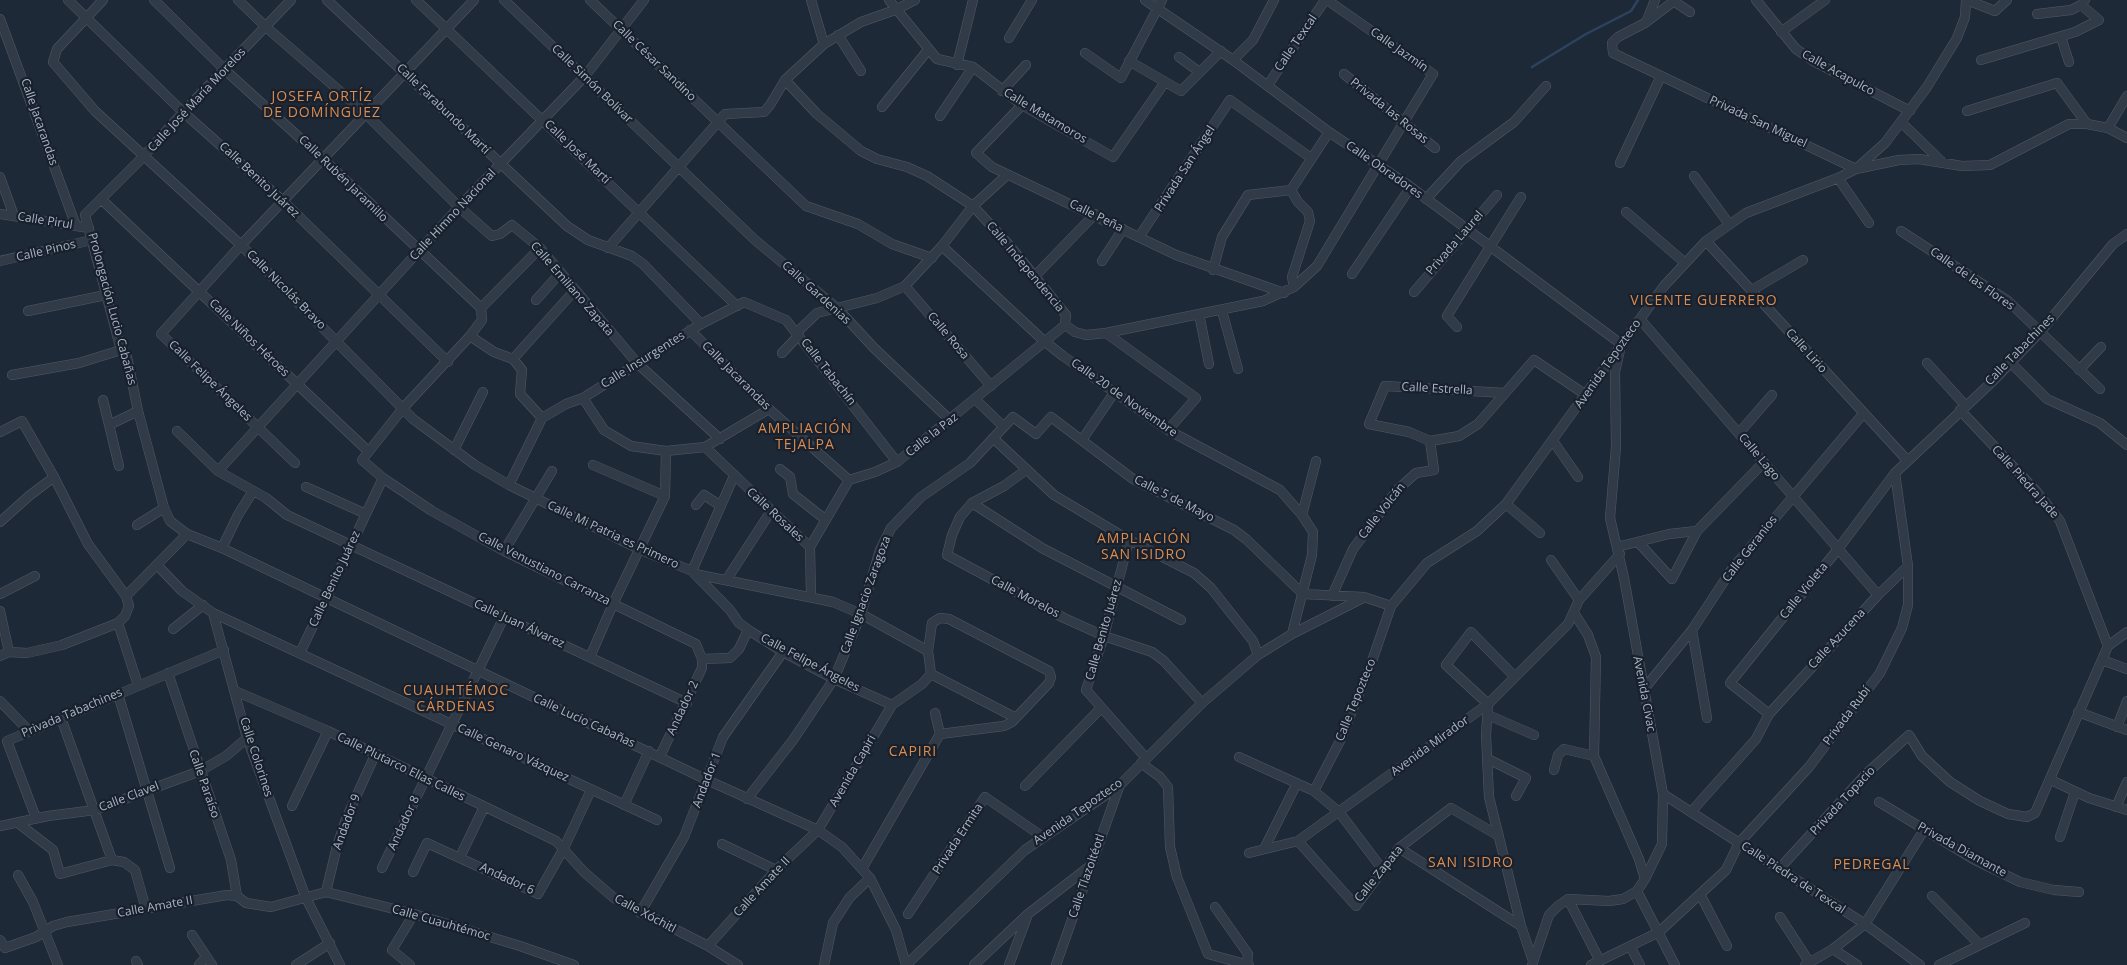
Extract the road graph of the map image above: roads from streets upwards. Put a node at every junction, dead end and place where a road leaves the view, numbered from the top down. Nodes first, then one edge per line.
1 (68, 0) edge
2 (104, 0) edge
3 (154, 0) edge
4 (238, 0) edge
5 (291, 0) edge
6 (327, 0) edge
7 (416, 0) edge
8 (474, 0) edge
9 (504, 0) edge
10 (590, 0) edge
11 (644, 0) edge
12 (811, 0) edge
13 (889, 0) edge
14 (915, 0) edge
15 (973, 0) edge
16 (1032, 0) edge
17 (1144, 0) edge
18 (1162, 0) edge
19 (1274, 0) edge
20 (1326, 0) edge
21 (1655, 0) edge
22 (1673, 0) edge
23 (1756, 0) edge
24 (1824, 0) edge
25 (1967, 0) edge
26 (2006, 0) edge
27 (2083, 2) edge
28 (1156, 8) junction
29 (895, 10) junction
30 (1690, 12) dead end
31 (2036, 14) dead end
32 (86, 18) junction
33 (0, 19) edge
34 (1646, 23) junction
35 (266, 28) junction
36 (447, 29) junction
37 (621, 30) junction
38 (1781, 32) junction
39 (838, 34) junction
40 (2061, 37) junction
41 (1009, 38) dead end
42 (824, 44) junction
43 (928, 50) junction
44 (1221, 51) junction
45 (1085, 53) dead end
46 (1179, 57) dead end
47 (1233, 60) junction
48 (1981, 60) dead end
49 (1129, 62) junction
50 (2069, 62) dead end
51 (957, 65) junction
52 (1026, 65) dead end
53 (973, 67) junction
54 (224, 69) junction
55 (861, 71) dead end
56 (406, 72) junction
57 (1198, 72) junction
58 (1344, 74) dead end
59 (585, 76) junction
60 (1661, 76) junction
61 (785, 80) junction
62 (1165, 82) junction
63 (1268, 85) junction
64 (1546, 86) dead end
65 (1002, 91) junction
66 (2127, 96) edge
67 (1022, 104) junction
68 (882, 107) dead end
69 (1967, 111) dead end
70 (183, 112) junction
71 (1910, 112) junction
72 (366, 114) junction
73 (940, 116) dead end
74 (543, 120) junction
75 (718, 122) junction
76 (1404, 123) junction
77 (1902, 123) junction
78 (2087, 124) junction
79 (2108, 128) junction
80 (1330, 132) junction
81 (2127, 138) edge
82 (1435, 148) dead end
83 (144, 157) junction
84 (1311, 158) junction
85 (323, 159) junction
86 (1942, 162) junction
87 (1620, 163) dead end
88 (501, 164) junction
89 (1378, 165) junction
90 (679, 168) junction
91 (1856, 168) junction
92 (1007, 175) junction
93 (1694, 176) dead end
94 (0, 177) edge
95 (1838, 178) junction
96 (1406, 185) junction
97 (1291, 190) junction
98 (1497, 195) dead end
99 (1521, 197) dead end
100 (101, 199) junction
101 (1426, 199) junction
102 (283, 202) junction
103 (973, 206) junction
104 (460, 208) junction
105 (639, 211) junction
106 (1626, 212) dead end
107 (0, 214) edge
108 (1095, 214) junction
109 (14, 216) junction
110 (1869, 223) dead end
111 (1729, 224) junction
112 (76, 226) junction
113 (89, 228) junction
114 (1123, 229) junction
115 (1467, 230) junction
116 (1901, 231) dead end
117 (2127, 234) edge
118 (1139, 237) junction
119 (92, 240) junction
120 (1706, 241) junction
121 (241, 245) junction
122 (942, 246) junction
123 (1490, 247) junction
124 (540, 248) junction
125 (608, 248) junction
126 (419, 252) junction
127 (932, 258) junction
128 (1803, 260) dead end
129 (0, 261) edge
130 (1102, 261) dead end
131 (1684, 262) junction
132 (1213, 270) junction
133 (560, 272) junction
134 (1352, 274) dead end
135 (1036, 276) junction
136 (905, 286) junction
137 (1294, 287) junction
138 (575, 290) junction
139 (1752, 290) junction
140 (200, 291) junction
141 (1414, 292) dead end
142 (1284, 293) junction
143 (106, 295) junction
144 (379, 295) junction
145 (536, 300) dead end
146 (740, 304) junction
147 (481, 308) junction
148 (837, 308) junction
149 (28, 311) dead end
150 (1222, 311) junction
151 (1199, 314) junction
152 (1640, 319) junction
153 (700, 324) junction
154 (1065, 325) junction
155 (1457, 327) dead end
156 (690, 330) junction
157 (2041, 331) junction
158 (798, 333) junction
159 (1106, 333) junction
160 (470, 336) junction
161 (338, 340) junction
162 (1044, 341) junction
163 (1621, 344) junction
164 (2101, 347) dead end
165 (121, 350) junction
166 (782, 353) dead end
167 (513, 359) junction
168 (448, 362) junction
169 (2010, 362) junction
170 (637, 363) junction
171 (1927, 363) dead end
172 (1209, 364) dead end
173 (1238, 369) dead end
174 (2078, 370) junction
175 (12, 375) dead end
176 (298, 384) junction
177 (991, 386) junction
178 (2100, 389) dead end
179 (483, 392) dead end
180 (1114, 393) junction
181 (1505, 393) junction
182 (1586, 395) junction
183 (1772, 395) dead end
184 (583, 398) junction
185 (975, 399) junction
186 (103, 400) dead end
187 (404, 407) junction
188 (1962, 408) junction
189 (769, 409) junction
190 (138, 411) junction
191 (1863, 414) junction
192 (542, 418) junction
193 (950, 420) junction
194 (109, 425) junction
195 (1003, 426) junction
196 (258, 427) junction
197 (1168, 430) junction
198 (177, 431) dead end
199 (0, 432) edge
200 (1739, 433) junction
201 (993, 438) junction
202 (720, 439) junction
203 (1082, 440) junction
204 (1430, 441) junction
205 (1553, 441) junction
206 (2127, 445) edge
207 (705, 447) junction
208 (454, 450) junction
209 (368, 451) junction
210 (666, 451) junction
211 (1907, 460) junction
212 (1316, 461) dead end
213 (897, 462) junction
214 (1764, 462) junction
215 (295, 463) dead end
216 (593, 465) dead end
217 (119, 466) dead end
218 (780, 469) dead end
219 (1026, 470) junction
220 (218, 471) junction
221 (552, 472) dead end
222 (1895, 473) junction
223 (734, 476) junction
224 (54, 477) junction
225 (1578, 477) dead end
226 (383, 478) junction
227 (849, 480) junction
228 (509, 485) junction
229 (306, 487) dead end
230 (254, 491) junction
231 (665, 496) junction
232 (1792, 497) junction
233 (535, 498) junction
234 (972, 503) junction
235 (1506, 504) junction
236 (696, 505) dead end
237 (721, 506) junction
238 (164, 508) junction
239 (771, 512) junction
240 (366, 514) junction
241 (1302, 515) junction
242 (826, 520) junction
243 (0, 522) edge
244 (137, 525) dead end
245 (1697, 531) junction
246 (1540, 533) dead end
247 (187, 534) junction
248 (1129, 540) junction
249 (1638, 542) junction
250 (351, 545) junction
251 (810, 547) junction
252 (222, 548) junction
253 (1838, 548) junction
254 (641, 550) junction
255 (504, 551) junction
256 (1618, 551) junction
257 (1551, 560) dead end
258 (157, 565) junction
259 (1908, 566) junction
260 (693, 572) junction
261 (35, 576) dead end
262 (727, 579) junction
263 (1117, 588) junction
264 (0, 594) edge
265 (1306, 594) junction
266 (1878, 595) junction
267 (126, 596) junction
268 (811, 596) junction
269 (1332, 596) junction
270 (1364, 597) junction
271 (326, 599) junction
272 (1579, 600) junction
273 (613, 604) junction
274 (203, 606) junction
275 (1391, 606) junction
276 (0, 611) edge
277 (213, 613) junction
278 (1574, 613) junction
279 (861, 614) junction
280 (504, 616) junction
281 (1181, 620) dead end
282 (118, 622) junction
283 (173, 629) dead end
284 (748, 630) junction
285 (1692, 630) junction
286 (1296, 632) junction
287 (2127, 632) edge
288 (1104, 636) junction
289 (2108, 646) junction
290 (224, 650) junction
291 (928, 651) junction
292 (9, 652) junction
293 (783, 652) junction
294 (300, 653) junction
295 (1258, 655) junction
296 (0, 656) edge
297 (590, 658) junction
298 (702, 659) junction
299 (2102, 660) junction
300 (2127, 669) edge
301 (478, 671) junction
302 (168, 673) junction
303 (931, 674) junction
304 (1515, 677) junction
305 (834, 679) junction
306 (138, 685) junction
307 (1644, 688) junction
308 (235, 691) junction
309 (118, 694) junction
310 (2127, 701) edge
311 (687, 702) junction
312 (1, 703) edge
313 (1202, 703) junction
314 (1488, 704) junction
315 (892, 705) junction
316 (1101, 708) junction
317 (2078, 712) junction
318 (935, 713) dead end
319 (1768, 714) junction
320 (1488, 715) junction
321 (61, 718) junction
322 (1016, 718) junction
323 (1707, 718) dead end
324 (451, 724) junction
325 (2117, 727) junction
326 (2127, 730) edge
327 (29, 731) junction
328 (328, 731) junction
329 (940, 734) junction
330 (1534, 735) dead end
331 (247, 738) junction
332 (649, 751) junction
333 (375, 754) junction
334 (660, 756) junction
335 (1594, 756) junction
336 (1239, 757) dead end
337 (1488, 759) junction
338 (1143, 761) junction
339 (1554, 770) dead end
340 (200, 771) junction
341 (425, 778) junction
342 (708, 780) junction
343 (2051, 780) junction
344 (2127, 782) edge
345 (1297, 783) junction
346 (1025, 786) dead end
347 (1119, 786) junction
348 (146, 789) junction
349 (591, 790) junction
350 (1314, 791) junction
351 (2075, 792) junction
352 (1663, 794) junction
353 (1516, 796) dead end
354 (746, 799) junction
355 (1880, 802) dead end
356 (624, 805) junction
357 (292, 806) dead end
358 (484, 807) junction
359 (2116, 807) junction
360 (95, 810) junction
361 (2127, 810) edge
362 (1339, 812) junction
363 (1691, 812) junction
364 (36, 818) junction
365 (657, 820) dead end
366 (18, 823) junction
367 (0, 826) edge
368 (818, 830) junction
369 (1924, 830) junction
370 (1499, 836) junction
371 (1043, 837) junction
372 (2060, 837) dead end
373 (1298, 841) junction
374 (1739, 843) junction
375 (722, 844) dead end
376 (564, 848) junction
377 (1399, 848) junction
378 (1264, 849) junction
379 (1250, 853) dead end
380 (460, 857) junction
381 (112, 860) junction
382 (1091, 864) junction
383 (863, 867) junction
384 (170, 868) dead end
385 (382, 868) dead end
386 (1779, 869) junction
387 (776, 870) junction
388 (1383, 870) junction
389 (413, 872) dead end
390 (18, 875) dead end
391 (870, 878) junction
392 (1645, 879) junction
393 (1637, 890) junction
394 (326, 892) junction
395 (2079, 892) dead end
396 (1700, 894) junction
397 (237, 896) junction
398 (1932, 896) dead end
399 (306, 898) junction
400 (1568, 899) junction
401 (1215, 907) dead end
402 (146, 909) junction
403 (640, 913) junction
404 (414, 914) junction
405 (908, 914) dead end
406 (1028, 914) junction
407 (1780, 917) dead end
408 (2025, 923) dead end
409 (1865, 924) junction
410 (1521, 926) junction
411 (46, 929) junction
412 (1659, 932) junction
413 (192, 936) dead end
414 (330, 943) junction
415 (3, 944) edge
416 (708, 946) junction
417 (1630, 946) junction
418 (1727, 946) dead end
419 (1980, 946) junction
420 (1833, 949) junction
421 (209, 961) edge
422 (1595, 963) edge
423 (1248, 964) edge
424 (1534, 964) edge
425 (1808, 964) edge
426 (58, 965) edge
427 (199, 965) edge
428 (296, 965) edge
429 (340, 965) edge
430 (410, 965) edge
431 (574, 965) edge
432 (738, 965) edge
433 (824, 965) edge
434 (906, 965) edge
435 (974, 965) edge
436 (1009, 965) edge
437 (1056, 965) edge
438 (1640, 965) edge
439 (1675, 965) edge
440 (1856, 965) edge
441 (1920, 965) edge
442 (1939, 965) edge

1 - 32 street, Calle Benito Juárez
2 - 32 street
3 - 54 street, Calle Rubén Jaramillo
4 - 35 street, Calle Emiliano Zapata
5 - 35 street, Calle José María Morelos
6 - 56 street, Calle Farabundo Martí
7 - 36 street, Calle José Martí
8 - 36 street
9 - 59 street, Calle Simón Bolívar
10 - 37 street, Calle César Sandino
11 - 37 street, Calle Himno Nacional
12 - 42 street
13 - 29 street
14 - 29 street
15 - 51 street
16 - 41 street
17 - 28 street, Calle Obradores
18 - 28 street
19 - 47 street
20 - 63 street, Calle Texcal
20 - 76 street, Calle Jazmín
21 - 34 street
22 - 30 street
22 - 34 street
23 - 38 street, Calle Acapulco
24 - 38 street
25 - 26 street
25 - 71 street
27 - 31 street
27 - 40 street
28 - 44 street, Calle Obradores
28 - 49 street
29 - 39 street
29 - 43 street
32 - 70 street, Calle Benito Juárez
32 - 83 street, Calle Nicolás Bravo
33 - 112 street, Calle Jacarandas
34 - 60 street, Privada San Miguel
35 - 54 street, Calle José María Morelos
35 - 72 street, Calle Emiliano Zapata
36 - 56 street
36 - 74 street, Calle José Martí
37 - 59 street, Calle Himno Nacional
37 - 75 street, Calle César Sandino
38 - 71 street, Calle Acapulco
39 - 42 street
39 - 55 street
40 - 48 street
40 - 50 street
42 - 61 street
43 - 51 street
43 - 68 street
44 - 47 street, Calle Obradores
44 - 57 street
45 - 49 street
46 - 57 street
47 - 63 street, Calle Obradores
49 - 62 street
51 - 53 street
52 - 65 street
53 - 65 street, Calle Matamoros
53 - 73 street
54 - 70 street, Calle José María Morelos
54 - 85 street, Calle Rubén Jaramillo
56 - 72 street
56 - 88 street, Calle Farabundo Martí
57 - 62 street
58 - 76 street, Privada las Rosas
59 - 74 street, Calle Himno Nacional
59 - 90 street, Calle Simón Bolívar
60 - 87 street
60 - 91 street, Privada San Miguel
61 - 75 street
61 - 103 street, Calle Independencia
62 - 67 street, Calle Matamoros
63 - 80 street, Calle Obradores
64 - 101 street
65 - 67 street, Calle Matamoros
66 - 79 street
67 - 92 street, Calle Peña
69 - 78 street
70 - 83 street, Calle José María Morelos
70 - 102 street, Calle Benito Juárez
71 - 77 street
72 - 85 street
72 - 104 street, Calle Emiliano Zapata
74 - 88 street, Calle Himno Nacional
74 - 105 street, Calle José Martí
75 - 90 street
75 - 127 street
76 - 82 street, Privada las Rosas
76 - 89 street, Calle Jazmín
77 - 86 street
77 - 91 street
78 - 79 street, Avenida Tepozteco
78 - 86 street, Avenida Tepozteco
79 - 81 street, Avenida Tepozteco
80 - 84 street
80 - 89 street, Calle Obradores
83 - 100 street, Calle José María Morelos
83 - 121 street, Calle Nicolás Bravo
84 - 97 street
84 - 118 street, Privada San Ángel
85 - 102 street
85 - 126 street, Calle Rubén Jaramillo
86 - 91 street, Avenida Tepozteco
88 - 104 street, Calle Himno Nacional
88 - 125 street, Calle Farabundo Martí
89 - 96 street, Calle Obradores
89 - 137 street, Calle Independencia
90 - 105 street
90 - 148 street, Calle Gardenias
91 - 95 street, Avenida Tepozteco
92 - 103 street
92 - 108 street, Calle Peña
93 - 111 street
94 - 109 street
95 - 110 street
95 - 111 street, Avenida Tepozteco
96 - 101 street, Calle Obradores
96 - 134 street
97 - 132 street
97 - 137 street
98 - 115 street, Privada Laurel
99 - 123 street
100 - 113 street, Prolongación Lucio Cabañas
100 - 140 street, Calle Niños Héroes
101 - 115 street, Calle Obradores
102 - 121 street
102 - 144 street, Calle Benito Juárez
103 - 122 street
103 - 135 street, Calle Independencia
104 - 124 street, Calle Emiliano Zapata
104 - 126 street, Calle Himno Nacional
105 - 125 street
105 - 146 street, Calle José Martí
106 - 131 street
107 - 109 street, Calle Pirul
108 - 114 street, Calle Peña
108 - 135 street
109 - 112 street, Calle Pirul
111 - 120 street, Avenida Tepozteco
112 - 113 street, Calle Pirul
113 - 119 street, Prolongación Lucio Cabañas
114 - 118 street, Calle Peña
114 - 130 street
115 - 123 street, Calle Obradores
115 - 141 street, Privada Laurel
116 - 157 street, Calle de las Flores
117 - 157 street, Calle Tabachines
118 - 132 street, Calle Peña
119 - 129 street, Calle Pinos
119 - 143 street, Prolongación Lucio Cabañas
120 - 131 street, Avenida Tepozteco
120 - 139 street, Calle Lirio
121 - 140 street
121 - 161 street, Calle Nicolás Bravo
122 - 127 street
122 - 162 street, Calle 20 de Noviembre
123 - 155 street
123 - 163 street, Calle Obradores
124 - 133 street, Calle Emiliano Zapata
124 - 147 street
125 - 153 street, Calle Farabundo Martí
126 - 144 street, Calle Himno Nacional
126 - 147 street, Calle Rubén Jaramillo
127 - 136 street
128 - 139 street
131 - 152 street, Avenida Tepozteco
132 - 142 street, Calle Peña
133 - 138 street, Calle Emiliano Zapata
133 - 145 street
135 - 154 street, Calle Independencia
136 - 148 street
136 - 177 street, Calle Rosa
137 - 142 street, Calle Independencia
138 - 167 street
138 - 170 street, Calle Emiliano Zapata
139 - 191 street, Calle Lirio
140 - 176 street, Calle Niños Héroes
140 - 196 street, Calle Felipe Ángeles
142 - 150 street, Calle Independencia
143 - 149 street
143 - 165 street, Prolongación Lucio Cabañas
144 - 161 street, Calle Himno Nacional
144 - 168 street, Calle Benito Juárez
146 - 153 street, Calle Insurgentes
146 - 158 street, Calle Tabachín
147 - 160 street
148 - 158 street
148 - 193 street, Calle Gardenias
150 - 151 street, Calle Independencia
150 - 173 street
151 - 159 street, Calle Independencia
151 - 172 street
152 - 163 street, Avenida Tepozteco
152 - 200 street, Calle Lago
153 - 156 street, Calle Insurgentes
154 - 159 street, Calle Independencia
154 - 162 street, Calle la Paz
156 - 170 street, Calle Insurgentes
156 - 189 street, Calle Jacarandas
157 - 169 street, Calle Tabachines
157 - 174 street, Calle de las Flores
158 - 166 street
158 - 213 street, Calle Tabachín
159 - 197 street
160 - 167 street
160 - 168 street
161 - 176 street, Calle Himno Nacional
161 - 187 street, Calle Nicolás Bravo
162 - 177 street, Calle la Paz
162 - 180 street, Calle 20 de Noviembre
163 - 182 street, Avenida Tepozteco
163 - 256 street, Avenida Civac
164 - 174 street
165 - 175 street
165 - 190 street, Prolongación Lucio Cabañas
167 - 192 street
168 - 187 street
169 - 188 street, Calle Tabachines
169 - 206 street
170 - 184 street, Calle Insurgentes
170 - 202 street, Calle Emiliano Zapata
171 - 188 street, Calle Piedra Jade
174 - 178 street, Calle de las Flores
176 - 196 street, Calle Himno Nacional
176 - 209 street, Calle Niños Héroes
177 - 185 street, Calle la Paz
179 - 208 street
180 - 197 street, Calle 20 de Noviembre
180 - 203 street
181 - 182 street
181 - 204 street
181 - 204 street, Calle Estrella
182 - 205 street, Avenida Tepozteco
183 - 200 street
184 - 192 street, Calle Insurgentes
184 - 210 street
185 - 193 street, Calle la Paz
185 - 195 street
186 - 194 street
187 - 208 street, Calle Nicolás Bravo
187 - 209 street
188 - 211 street, Calle Tabachines
188 - 289 street, Calle Piedra Jade
189 - 202 street
189 - 227 street, Calle Jacarandas
190 - 194 street
190 - 238 street, Prolongación Lucio Cabañas
191 - 211 street, Calle Lirio
191 - 232 street, Calle Geranios
192 - 228 street
193 - 213 street, Calle la Paz
194 - 217 street
195 - 201 street
195 - 203 street, Calle 5 de Mayo
196 - 215 street, Calle Felipe Ángeles
196 - 220 street, Calle Himno Nacional
197 - 241 street, Calle 20 de Noviembre
198 - 220 street, Calle Juan Álvarez
199 - 224 street
200 - 214 street, Calle Lago
201 - 219 street
201 - 279 street, Calle Ignacio Zaragoza
202 - 207 street
203 - 265 street, Calle 5 de Mayo
204 - 269 street, Calle Volcán
205 - 225 street
205 - 235 street, Avenida Tepozteco
207 - 210 street
207 - 223 street, Calle Rosales
208 - 228 street, Calle Nicolás Bravo
209 - 226 street
210 - 231 street
211 - 222 street, Calle Violeta
212 - 241 street
213 - 227 street, Calle la Paz
214 - 232 street, Calle Lago
214 - 245 street
216 - 231 street
218 - 242 street
219 - 234 street, Calle Morelos
219 - 248 street
220 - 230 street, Calle Juan Álvarez
221 - 233 street
222 - 253 street, Calle Violeta
222 - 259 street
223 - 237 street
223 - 239 street, Calle Rosales
224 - 243 street
224 - 267 street
226 - 240 street, Calle Benito Juárez
226 - 255 street, Calle Venustiano Carranza
227 - 242 street
228 - 233 street, Calle Nicolás Bravo
229 - 240 street
230 - 250 street, Calle Juan Álvarez
230 - 252 street
231 - 254 street
232 - 253 street, Calle Lago
232 - 285 street, Calle Geranios
233 - 254 street, Calle Mi Patria es Primero
233 - 255 street
234 - 263 street
234 - 288 street, Calle Morelos
235 - 246 street
235 - 275 street, Avenida Tepozteco
236 - 237 street
237 - 260 street
238 - 244 street
238 - 247 street, Prolongación Lucio Cabañas
239 - 251 street, Calle Rosales
239 - 262 street
240 - 250 street, Calle Benito Juárez
241 - 265 street, Calle 20 de Noviembre
242 - 251 street
245 - 249 street
245 - 249 street
247 - 252 street, Calle Lucio Cabañas
247 - 258 street
248 - 263 street, Calle Benito Juárez
248 - 295 street
249 - 256 street
250 - 271 street, Calle Benito Juárez
250 - 280 street, Calle Juan Álvarez
251 - 268 street, Calle Rosales
252 - 271 street, Calle Lucio Cabañas
253 - 266 street, Calle Lago
253 - 319 street, Calle Violeta
254 - 260 street, Calle Mi Patria es Primero
254 - 273 street
255 - 273 street, Calle Venustiano Carranza
256 - 272 street, Avenida Mirador
256 - 307 street, Avenida Civac
257 - 272 street
258 - 267 street
258 - 274 street
259 - 266 street, Calle Azucena
259 - 374 street, Privada Rubí
260 - 262 street
260 - 284 street, Calle Felipe Ángeles
261 - 264 street
262 - 268 street
263 - 281 street
263 - 288 street, Calle Benito Juárez
265 - 269 street
265 - 286 street
266 - 319 street, Calle Azucena
267 - 282 street
268 - 279 street
269 - 270 street
270 - 275 street
270 - 286 street, Avenida Tepozteco
271 - 294 street, Calle Benito Juárez
271 - 301 street, Calle Lucio Cabañas
272 - 278 street, Avenida Mirador
273 - 297 street
273 - 298 street, Calle Venustiano Carranza
274 - 277 street
274 - 283 street
275 - 350 street, Calle Tepozteco
276 - 292 street
277 - 290 street, Calle Colorines
277 - 294 street, Calle Genaro Vázquez
278 - 304 street, Avenida Mirador
278 - 335 street
279 - 291 street
279 - 305 street, Calle Ignacio Zaragoza
280 - 297 street, Calle Juan Álvarez
280 - 301 street, Andador 8
282 - 292 street
282 - 306 street
284 - 293 street, Calle Felipe Ángeles
284 - 298 street
285 - 307 street, Calle Geranios
285 - 323 street
286 - 295 street, Avenida Tepozteco
287 - 289 street
288 - 313 street, Calle Morelos
288 - 316 street, Calle Benito Juárez
289 - 299 street
290 - 302 street
290 - 308 street, Calle Colorines
291 - 303 street
291 - 322 street
292 - 296 street
293 - 305 street, Calle Felipe Ángeles
293 - 342 street, Andador 1
294 - 324 street, Calle Genaro Vázquez
295 - 313 street, Avenida Tepozteco
297 - 311 street, Calle Juan Álvarez
298 - 311 street, Andador 2
299 - 300 street
299 - 317 street
301 - 324 street, Andador 8
301 - 332 street, Calle Lucio Cabañas
302 - 306 street
302 - 340 street, Calle Paraíso
303 - 315 street, Avenida Capiri
303 - 322 street
304 - 314 street, Avenida Mirador
304 - 314 street
305 - 315 street, Calle Felipe Ángeles
305 - 354 street, Calle Ignacio Zaragoza
306 - 309 street, Privada Tabachines
307 - 352 street, Avenida Civac
308 - 328 street, Calle Plutarco Elías Calles
308 - 331 street, Calle Colorines
309 - 321 street, Privada Tabachines
309 - 348 street
310 - 325 street
311 - 334 street, Andador 2
312 - 327 street
313 - 338 street, Avenida Tepozteco
314 - 320 street
314 - 362 street, Avenida Mirador
315 - 368 street, Avenida Capiri
316 - 338 street, Calle Benito Juárez
316 - 346 street
317 - 325 street
317 - 343 street
318 - 329 street
319 - 363 street, Calle Azucena
320 - 330 street
320 - 337 street
321 - 327 street, Privada Tabachines
321 - 360 street
322 - 329 street
324 - 341 street, Andador 8
324 - 349 street, Calle Genaro Vázquez
325 - 326 street
327 - 364 street, Privada Tabachines
328 - 333 street, Calle Plutarco Elías Calles
328 - 357 street
329 - 383 street
331 - 340 street, Calle Clavel
331 - 399 street, Calle Colorines
332 - 334 street, Calle Lucio Cabañas
332 - 356 street
333 - 341 street, Calle Plutarco Elías Calles
333 - 394 street, Andador 9
334 - 342 street, Calle Lucio Cabañas
335 - 339 street
335 - 392 street
336 - 345 street
337 - 353 street
337 - 370 street
338 - 347 street, Avenida Tepozteco
338 - 423 street, Calle Benito Juárez
340 - 348 street, Calle Clavel
340 - 397 street, Calle Paraíso
341 - 358 street, Calle Plutarco Elías Calles
341 - 385 street, Andador 8
342 - 354 street, Calle Lucio Cabañas
342 - 403 street, Andador 1
343 - 351 street
343 - 386 street, Privada Topacio
344 - 359 street
345 - 350 street
345 - 378 street
347 - 371 street, Avenida Tepozteco
347 - 382 street, Calle Tlazoltéotl
348 - 360 street, Calle Clavel
348 - 384 street
349 - 356 street, Calle Genaro Vázquez
349 - 376 street
350 - 362 street
351 - 359 street
351 - 372 street
352 - 363 street, Calle Piedra de Texcal
352 - 392 street, Avenida Civac
354 - 368 street, Calle Lucio Cabañas
355 - 369 street, Privada Diamante
356 - 365 street, Calle Genaro Vázquez
358 - 376 street, Calle Plutarco Elías Calles
358 - 380 street
359 - 361 street
360 - 364 street, Calle Clavel
360 - 381 street
362 - 373 street, Avenida Mirador
362 - 388 street
363 - 374 street, Calle Piedra de Texcal
364 - 366 street, Calle Clavel
366 - 367 street, Calle Clavel
366 - 381 street
368 - 383 street
368 - 387 street, Calle Amate II
369 - 395 street, Privada Diamante
369 - 409 street
370 - 377 street, Calle Zapata
370 - 410 street
371 - 405 street, Privada Ermita
371 - 434 street, Avenida Tepozteco
373 - 378 street, Avenida Mirador
373 - 388 street, Calle Zapata
374 - 386 street, Calle Piedra de Texcal
374 - 396 street
375 - 387 street
376 - 380 street, Andador 6
376 - 403 street, Calle Xóchitl
377 - 388 street, Calle Zapata
377 - 410 street
378 - 379 street, Avenida Mirador
380 - 389 street, Andador 6
381 - 402 street
382 - 406 street
382 - 437 street, Calle Tlazoltéotl
383 - 391 street
386 - 409 street, Calle Piedra de Texcal
387 - 416 street, Calle Amate II
390 - 411 street
391 - 433 street
391 - 434 street
392 - 393 street, Avenida Civac
393 - 400 street, Avenida Civac
393 - 412 street
394 - 399 street
394 - 404 street, Calle Cuauhtémoc
396 - 412 street
396 - 418 street
397 - 399 street, Calle Amate II
397 - 402 street, Calle Amate II
398 - 419 street
399 - 414 street, Calle Colorines
400 - 422 street
400 - 424 street
401 - 423 street
402 - 411 street, Calle Amate II
403 - 416 street, Calle Xóchitl
404 - 430 street
404 - 431 street, Calle Cuauhtémoc
406 - 435 street
406 - 436 street
407 - 425 street
408 - 419 street
409 - 420 street
409 - 441 street, Calle Piedra de Texcal
410 - 424 street
411 - 415 street, Calle Amate II
411 - 426 street
412 - 417 street
412 - 439 street
413 - 421 street
414 - 428 street
414 - 429 street, Calle Colorines
416 - 432 street, Calle Xóchitl
417 - 422 street
417 - 438 street
419 - 442 street
420 - 425 street
420 - 440 street
421 - 427 street

